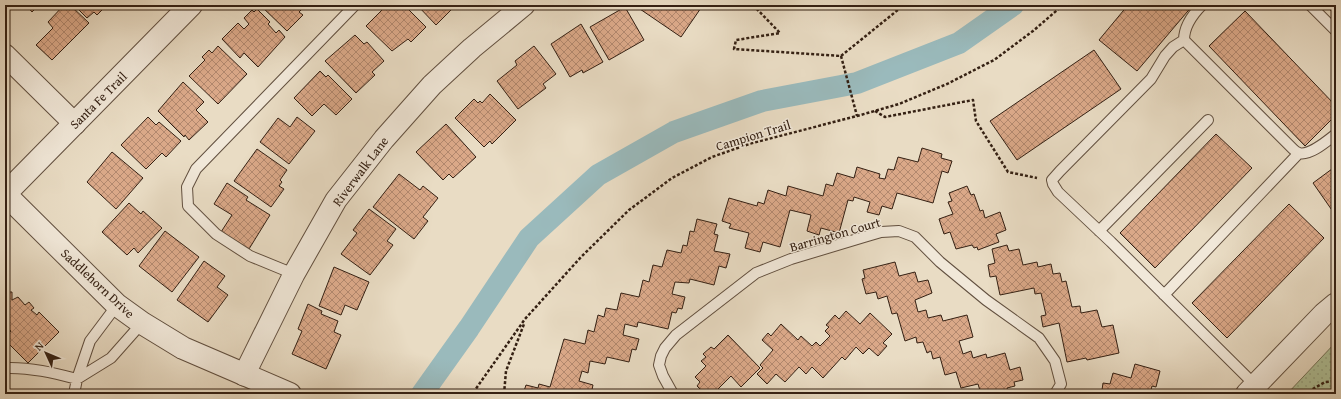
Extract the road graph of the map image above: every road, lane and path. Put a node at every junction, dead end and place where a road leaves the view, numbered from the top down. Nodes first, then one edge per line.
1 (191, 5) edge
2 (355, 5) edge
3 (524, 5) edge
4 (753, 5) edge
5 (904, 5) edge
6 (1063, 5) edge
7 (1202, 5) edge
8 (1310, 5) edge
9 (1336, 31) edge
10 (1184, 40) junction
11 (5, 55) edge
12 (841, 56) junction
13 (874, 111) junction
14 (857, 116) junction
15 (1208, 120) dead end
16 (75, 124) junction
17 (1336, 134) edge
18 (1299, 153) junction
19 (1052, 180) junction
20 (5, 194) edge
21 (1099, 231) junction
22 (294, 274) junction
23 (1164, 295) junction
24 (1336, 304) edge
25 (117, 305) junction
26 (525, 319) junction
27 (142, 323) junction
28 (5, 368) edge
29 (244, 375) junction
30 (77, 379) junction
31 (1336, 381) edge
32 (1251, 390) edge
33 (74, 394) edge
34 (290, 394) edge
35 (468, 394) edge
36 (504, 394) edge
37 (673, 394) edge
38 (1055, 394) edge
39 (1304, 394) edge

1 - 16 street, Santa Fe Trail
2 - 22 lane
3 - 22 street, Riverwalk Lane
4 - 12 path
5 - 12 path
6 - 13 path, Campion Trail
7 - 10 lane
8 - 9 lane
10 - 18 lane
10 - 19 lane
11 - 16 street
12 - 14 path
13 - 14 path, Campion Trail
13 - 19 path
14 - 26 path, Campion Trail
15 - 21 lane
16 - 20 street, Santa Fe Trail
17 - 18 lane
18 - 23 lane
19 - 21 lane
20 - 25 street, Saddlehorn Drive
21 - 23 lane
22 - 29 street, Riverwalk Lane
23 - 32 lane
24 - 32 street
25 - 27 street, Saddlehorn Drive
25 - 30 lane
26 - 35 path, Campion Trail
26 - 36 path
27 - 29 street, Saddlehorn Drive
27 - 30 lane
28 - 30 lane
29 - 34 street, Saddlehorn Drive
30 - 33 lane
31 - 39 path
37 - 38 lane, Barrington Court

